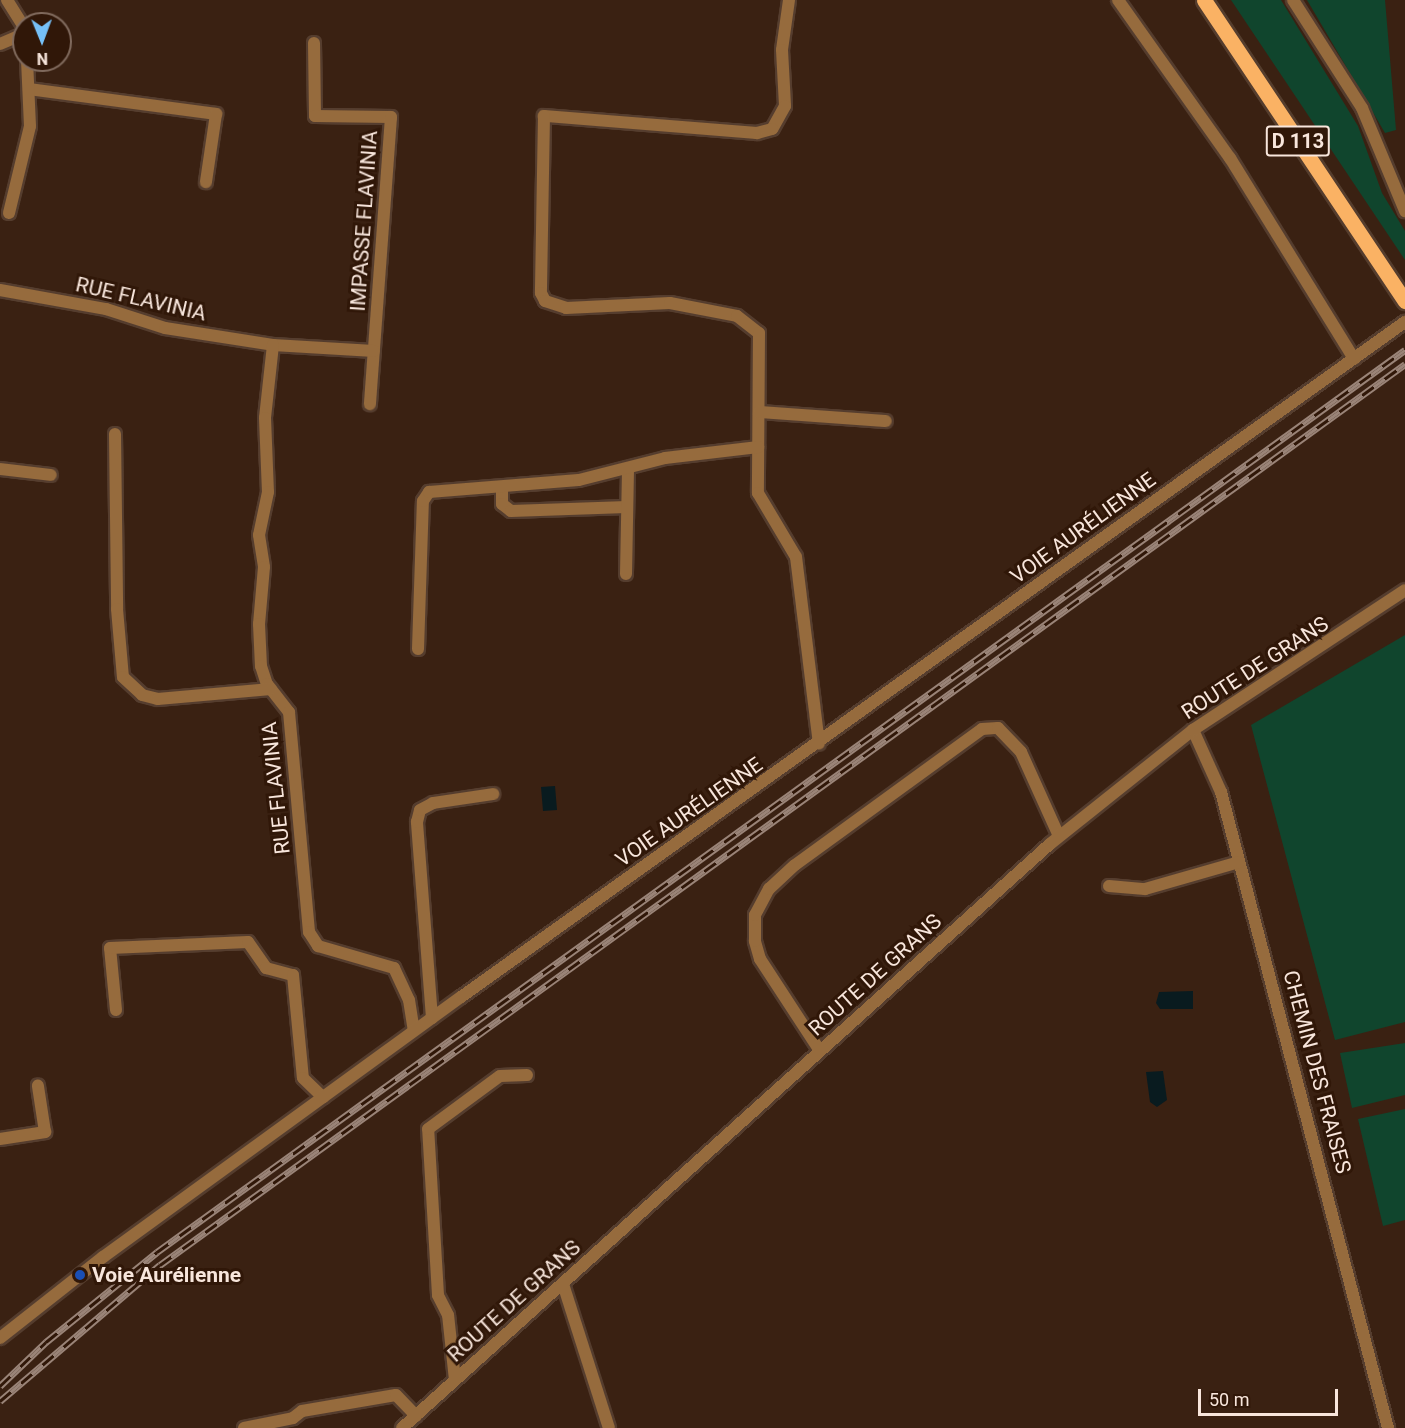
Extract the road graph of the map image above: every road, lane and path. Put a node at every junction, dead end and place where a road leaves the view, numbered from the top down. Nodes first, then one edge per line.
1 (789, 0) edge
2 (1118, 0) edge
3 (1204, 0) edge
4 (1293, 0) edge
5 (314, 43) dead end
6 (28, 72) edge
7 (29, 89) junction
8 (206, 182) dead end
9 (1405, 211) edge
10 (9, 213) dead end
11 (0, 290) edge
12 (1405, 301) edge
13 (1405, 322) edge
14 (273, 345) junction
15 (374, 351) junction
16 (1354, 359) junction
17 (370, 404) dead end
18 (759, 412) junction
19 (886, 421) dead end
20 (115, 434) dead end
21 (758, 447) junction
22 (628, 468) junction
23 (0, 469) edge
24 (51, 475) dead end
25 (502, 489) junction
26 (627, 507) junction
27 (626, 574) dead end
28 (1405, 590) edge
29 (418, 650) dead end
30 (271, 690) junction
31 (1193, 730) junction
32 (819, 744) junction
33 (493, 794) dead end
34 (1059, 836) junction
35 (1239, 862) junction
36 (1109, 886) dead end
37 (116, 1010) dead end
38 (432, 1018) junction
39 (414, 1030) junction
40 (820, 1051) junction
41 (527, 1075) dead end
42 (38, 1086) dead end
43 (323, 1097) junction
44 (0, 1139) edge
45 (563, 1284) junction
46 (0, 1338) edge
47 (455, 1380) junction
48 (416, 1416) junction
49 (244, 1428) edge
50 (402, 1428) edge
51 (609, 1428) edge
52 (1388, 1428) edge

1 - 18 street
2 - 16 street
3 - 12 main road, D 113
4 - 9 street
5 - 15 street, IMPASSE FLAVINIA
6 - 7 street
7 - 8 street
7 - 10 street
11 - 14 street, RUE FLAVINIA
13 - 16 street, VOIE AURÉLIENNE
14 - 15 street, RUE FLAVINIA
14 - 30 street, RUE FLAVINIA
15 - 17 street, IMPASSE FLAVINIA
16 - 32 street, VOIE AURÉLIENNE
18 - 19 street
18 - 21 street
20 - 30 street
21 - 22 street
21 - 32 street
22 - 25 street
22 - 26 street
23 - 24 street
25 - 26 street
25 - 29 street
26 - 27 street
28 - 31 street, ROUTE DE GRANS
30 - 39 street, RUE FLAVINIA
31 - 34 street, ROUTE DE GRANS
31 - 35 street, CHEMIN DES FRAISES
32 - 38 street, VOIE AURÉLIENNE
33 - 38 street
34 - 40 street, ROUTE DE GRANS
34 - 40 street
35 - 36 street
35 - 52 street, CHEMIN DES FRAISES
37 - 43 street
38 - 39 street, VOIE AURÉLIENNE
39 - 43 street, VOIE AURÉLIENNE
40 - 45 street, ROUTE DE GRANS
41 - 47 street
42 - 44 street
43 - 46 street, VOIE AURÉLIENNE
45 - 47 street, ROUTE DE GRANS
45 - 51 street
47 - 48 street, ROUTE DE GRANS
48 - 49 street
48 - 50 street, ROUTE DE GRANS

